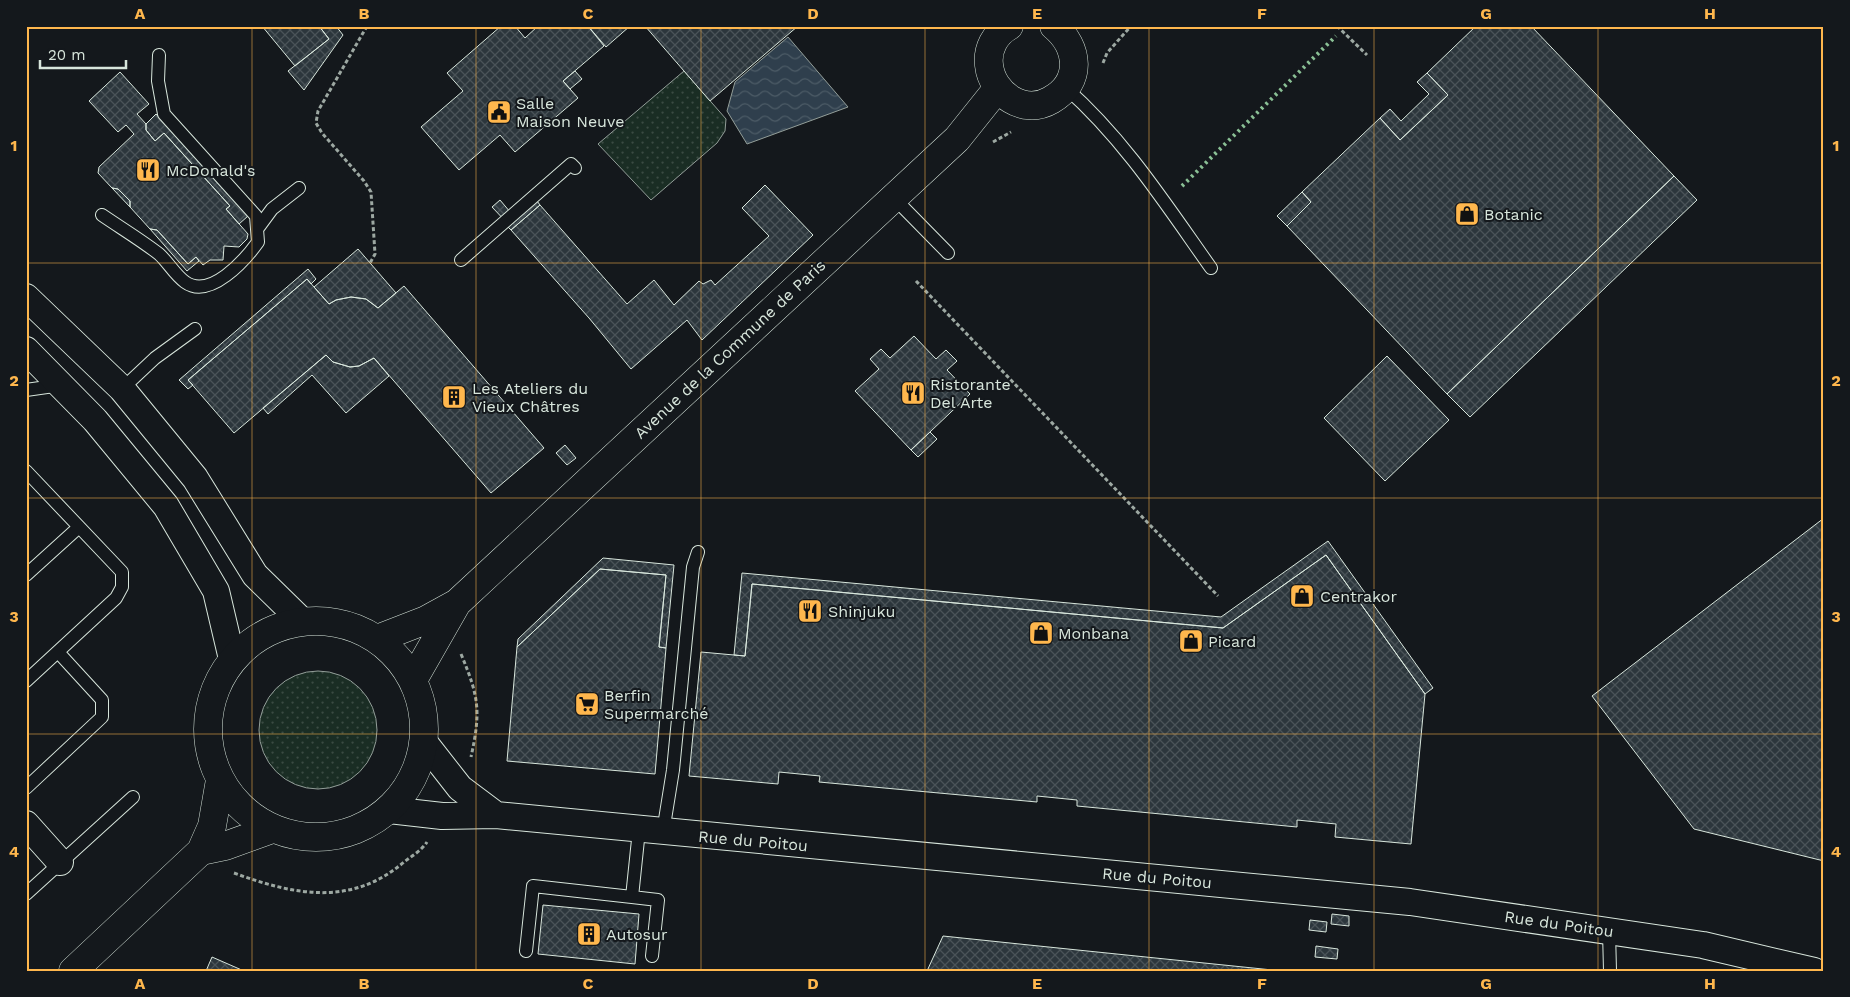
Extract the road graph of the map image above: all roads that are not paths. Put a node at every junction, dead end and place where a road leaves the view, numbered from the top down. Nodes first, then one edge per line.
1 (1003, 28) edge
2 (1066, 29) edge
3 (159, 56) dead end
4 (997, 89) junction
5 (1075, 97) junction
6 (575, 168) dead end
7 (299, 188) dead end
8 (893, 197) junction
9 (102, 216) dead end
10 (258, 228) junction
11 (948, 253) dead end
12 (461, 260) dead end
13 (1210, 268) dead end
14 (26, 297) edge
15 (194, 329) dead end
16 (26, 350) edge
17 (62, 385) junction
18 (122, 389) junction
19 (26, 390) edge
20 (26, 472) edge
21 (79, 527) junction
22 (698, 552) dead end
23 (26, 575) edge
24 (457, 602) junction
25 (302, 621) junction
26 (377, 639) junction
27 (58, 652) junction
28 (232, 659) junction
29 (413, 680) junction
30 (26, 682) edge
31 (424, 742) junction
32 (220, 780) junction
33 (26, 788) edge
34 (133, 797) dead end
35 (389, 810) junction
36 (496, 815) junction
37 (26, 824) edge
38 (272, 829) junction
39 (651, 831) junction
40 (201, 851) junction
41 (60, 862) junction
42 (26, 894) edge
43 (632, 897) junction
44 (1609, 931) junction
45 (526, 951) dead end
46 (652, 956) dead end
47 (73, 971) edge
48 (1610, 971) edge
49 (1814, 971) edge

1 - 4 street
2 - 5 street
3 - 10 lane
4 - 5 street
4 - 8 street, Avenue de la Commune de Paris
5 - 13 lane
6 - 12 lane
7 - 10 lane
8 - 11 lane
8 - 24 street, Avenue de la Commune de Paris
9 - 10 lane
14 - 18 street
15 - 18 lane
16 - 17 street
17 - 19 lane
17 - 28 street
18 - 25 street
20 - 21 lane
21 - 23 lane
21 - 27 lane
22 - 39 lane
24 - 26 street, Avenue de la Commune de Paris
24 - 29 street, Avenue de la Commune de Paris
25 - 26 street
25 - 28 street
26 - 29 street
27 - 30 lane
27 - 33 lane
28 - 32 street
29 - 31 street
31 - 35 street
31 - 36 street
32 - 38 street
32 - 40 street
34 - 41 lane
35 - 36 street, Rue du Poitou
35 - 38 street
36 - 39 street, Rue du Poitou
37 - 41 street
38 - 40 street
39 - 43 lane
39 - 44 street, Rue du Poitou
40 - 47 street
41 - 42 lane
43 - 45 lane
43 - 46 lane
44 - 48 lane
44 - 49 street, Rue du Poitou

